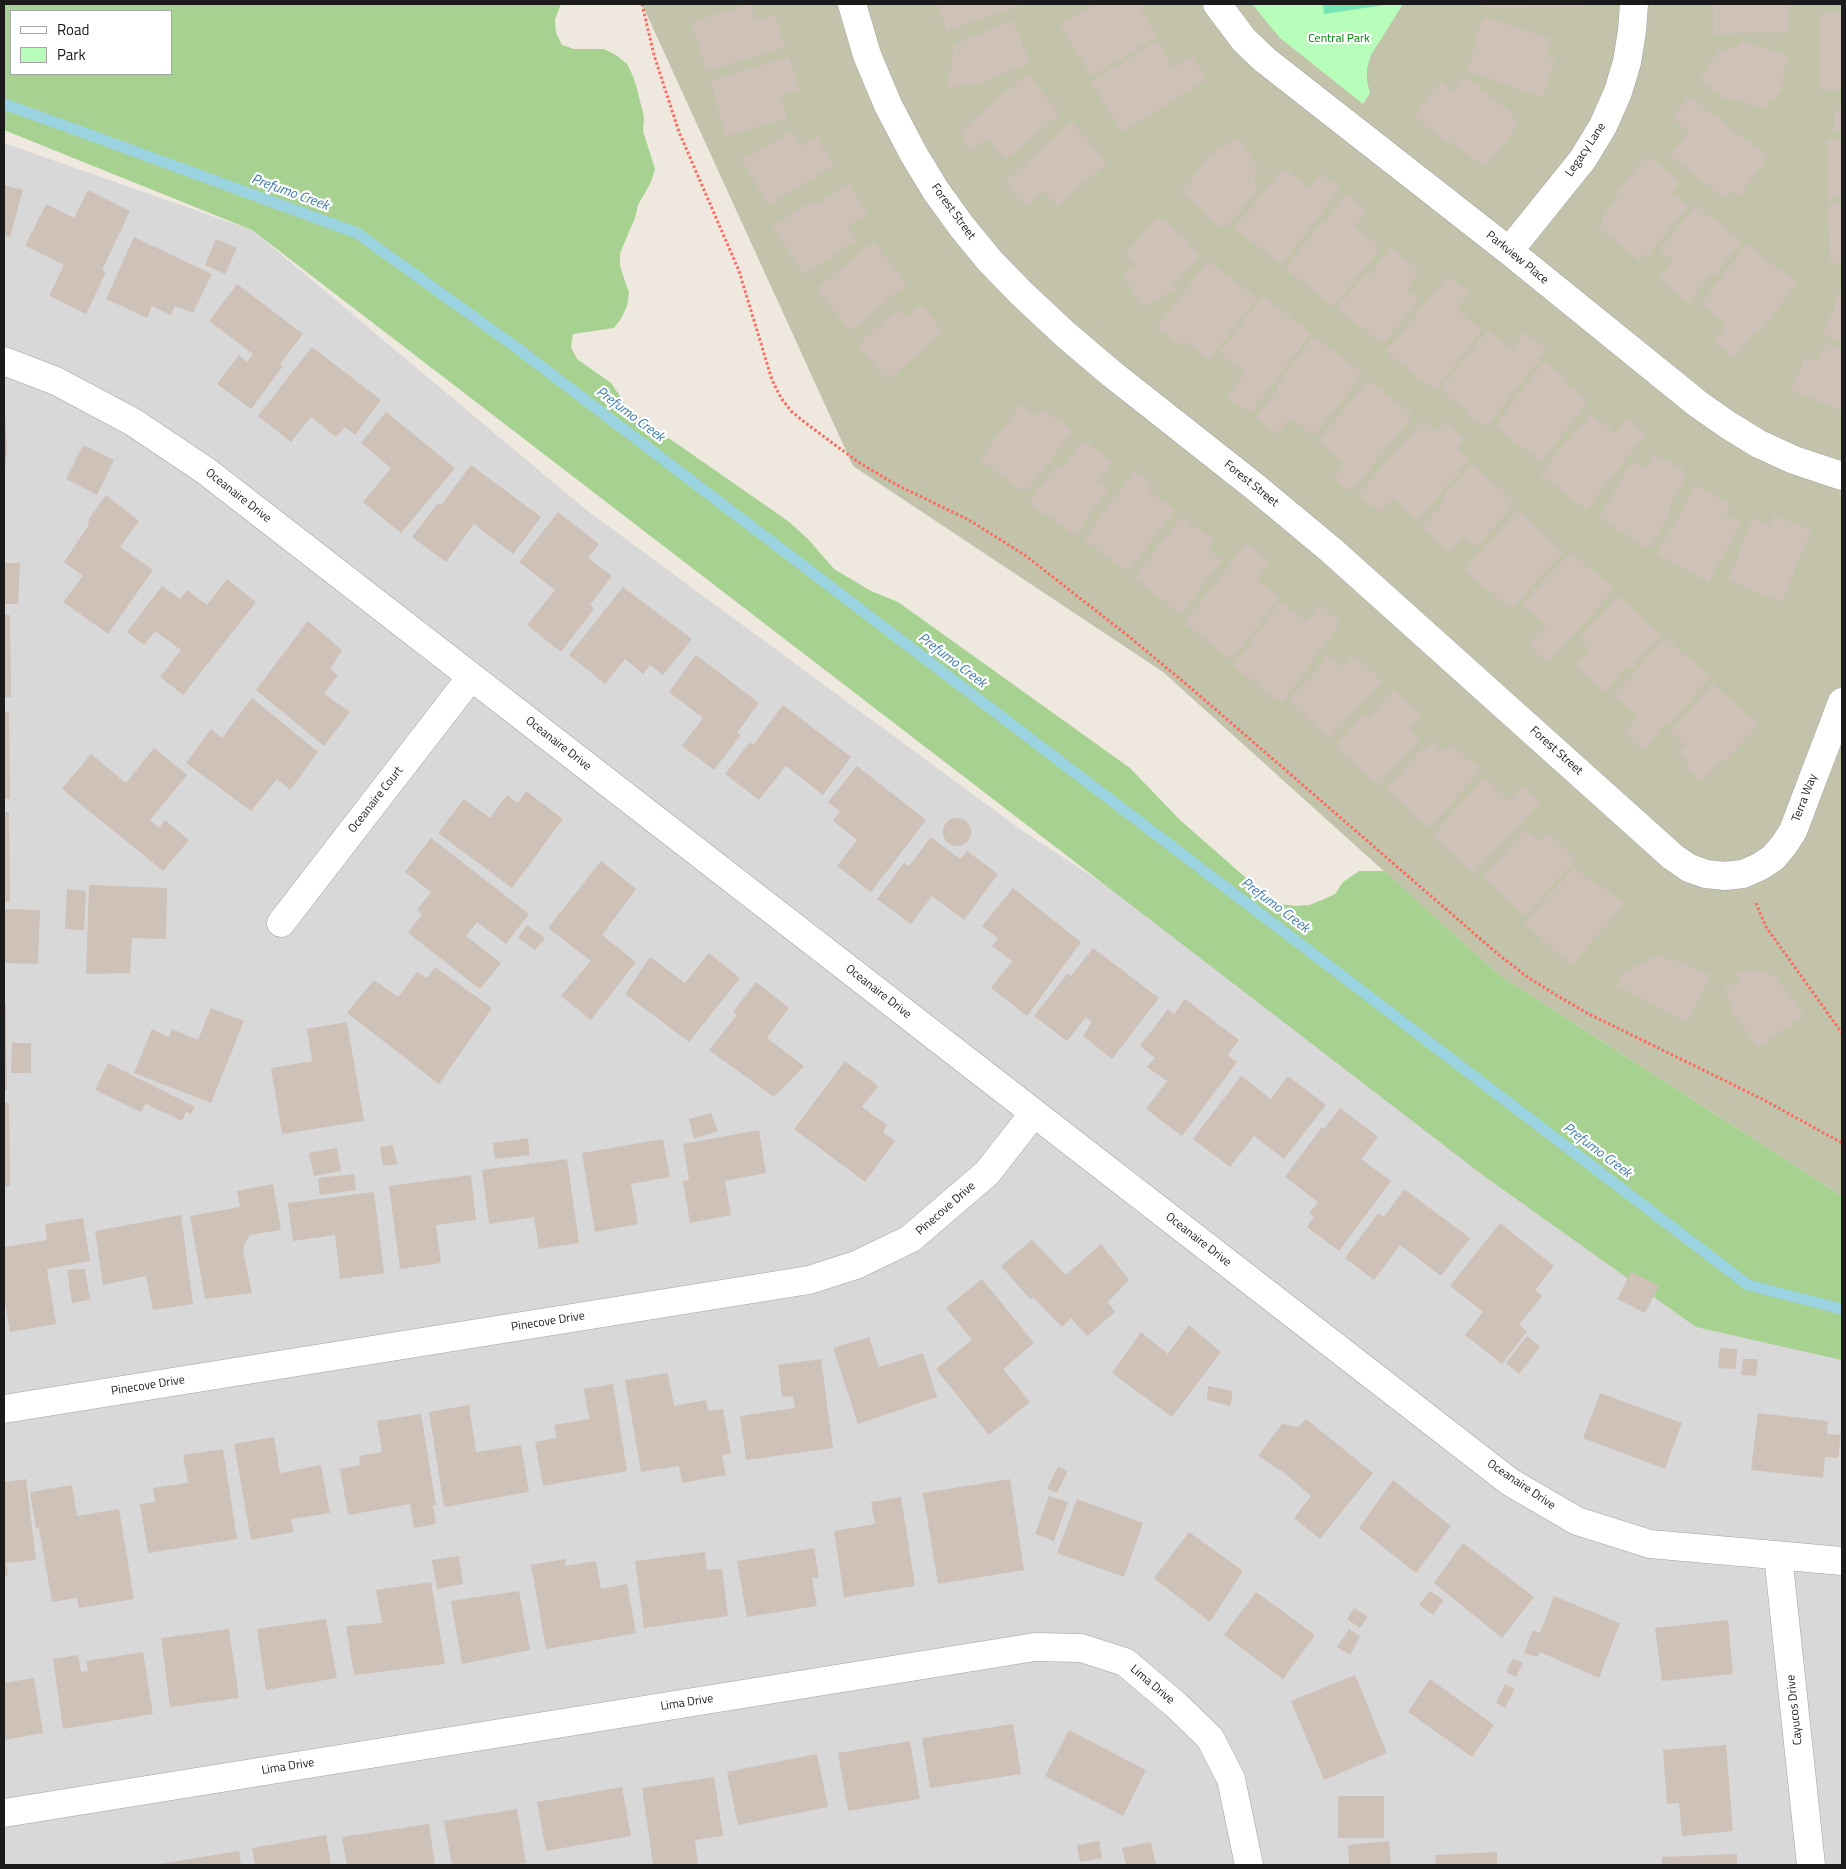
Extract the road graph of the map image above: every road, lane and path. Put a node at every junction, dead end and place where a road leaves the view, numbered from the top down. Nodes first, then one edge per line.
1 (642, 4) edge
2 (852, 4) edge
3 (1217, 4) edge
4 (1634, 4) edge
5 (1509, 251) junction
6 (4, 361) edge
7 (1842, 476) edge
8 (471, 677) junction
9 (1842, 702) edge
10 (1743, 874) junction
11 (281, 923) dead end
12 (1842, 1033) edge
13 (1034, 1113) junction
14 (1842, 1143) edge
15 (4, 1409) edge
16 (1778, 1555) junction
17 (1842, 1561) edge
18 (4, 1813) edge
19 (1249, 1865) edge
20 (1812, 1865) edge

1 - 14 path
2 - 10 street, Forest Street
3 - 5 street, Parkview Place
4 - 5 street, Legacy Lane
5 - 7 street, Parkview Place
6 - 8 street, Oceanaire Drive
8 - 11 street, Oceanaire Court
8 - 13 street, Oceanaire Drive
9 - 10 street, Terra Way
10 - 12 path
13 - 15 street, Pinecove Drive
13 - 16 street, Oceanaire Drive
16 - 17 street
16 - 20 street, Cayucos Drive
18 - 19 street, Lima Drive

